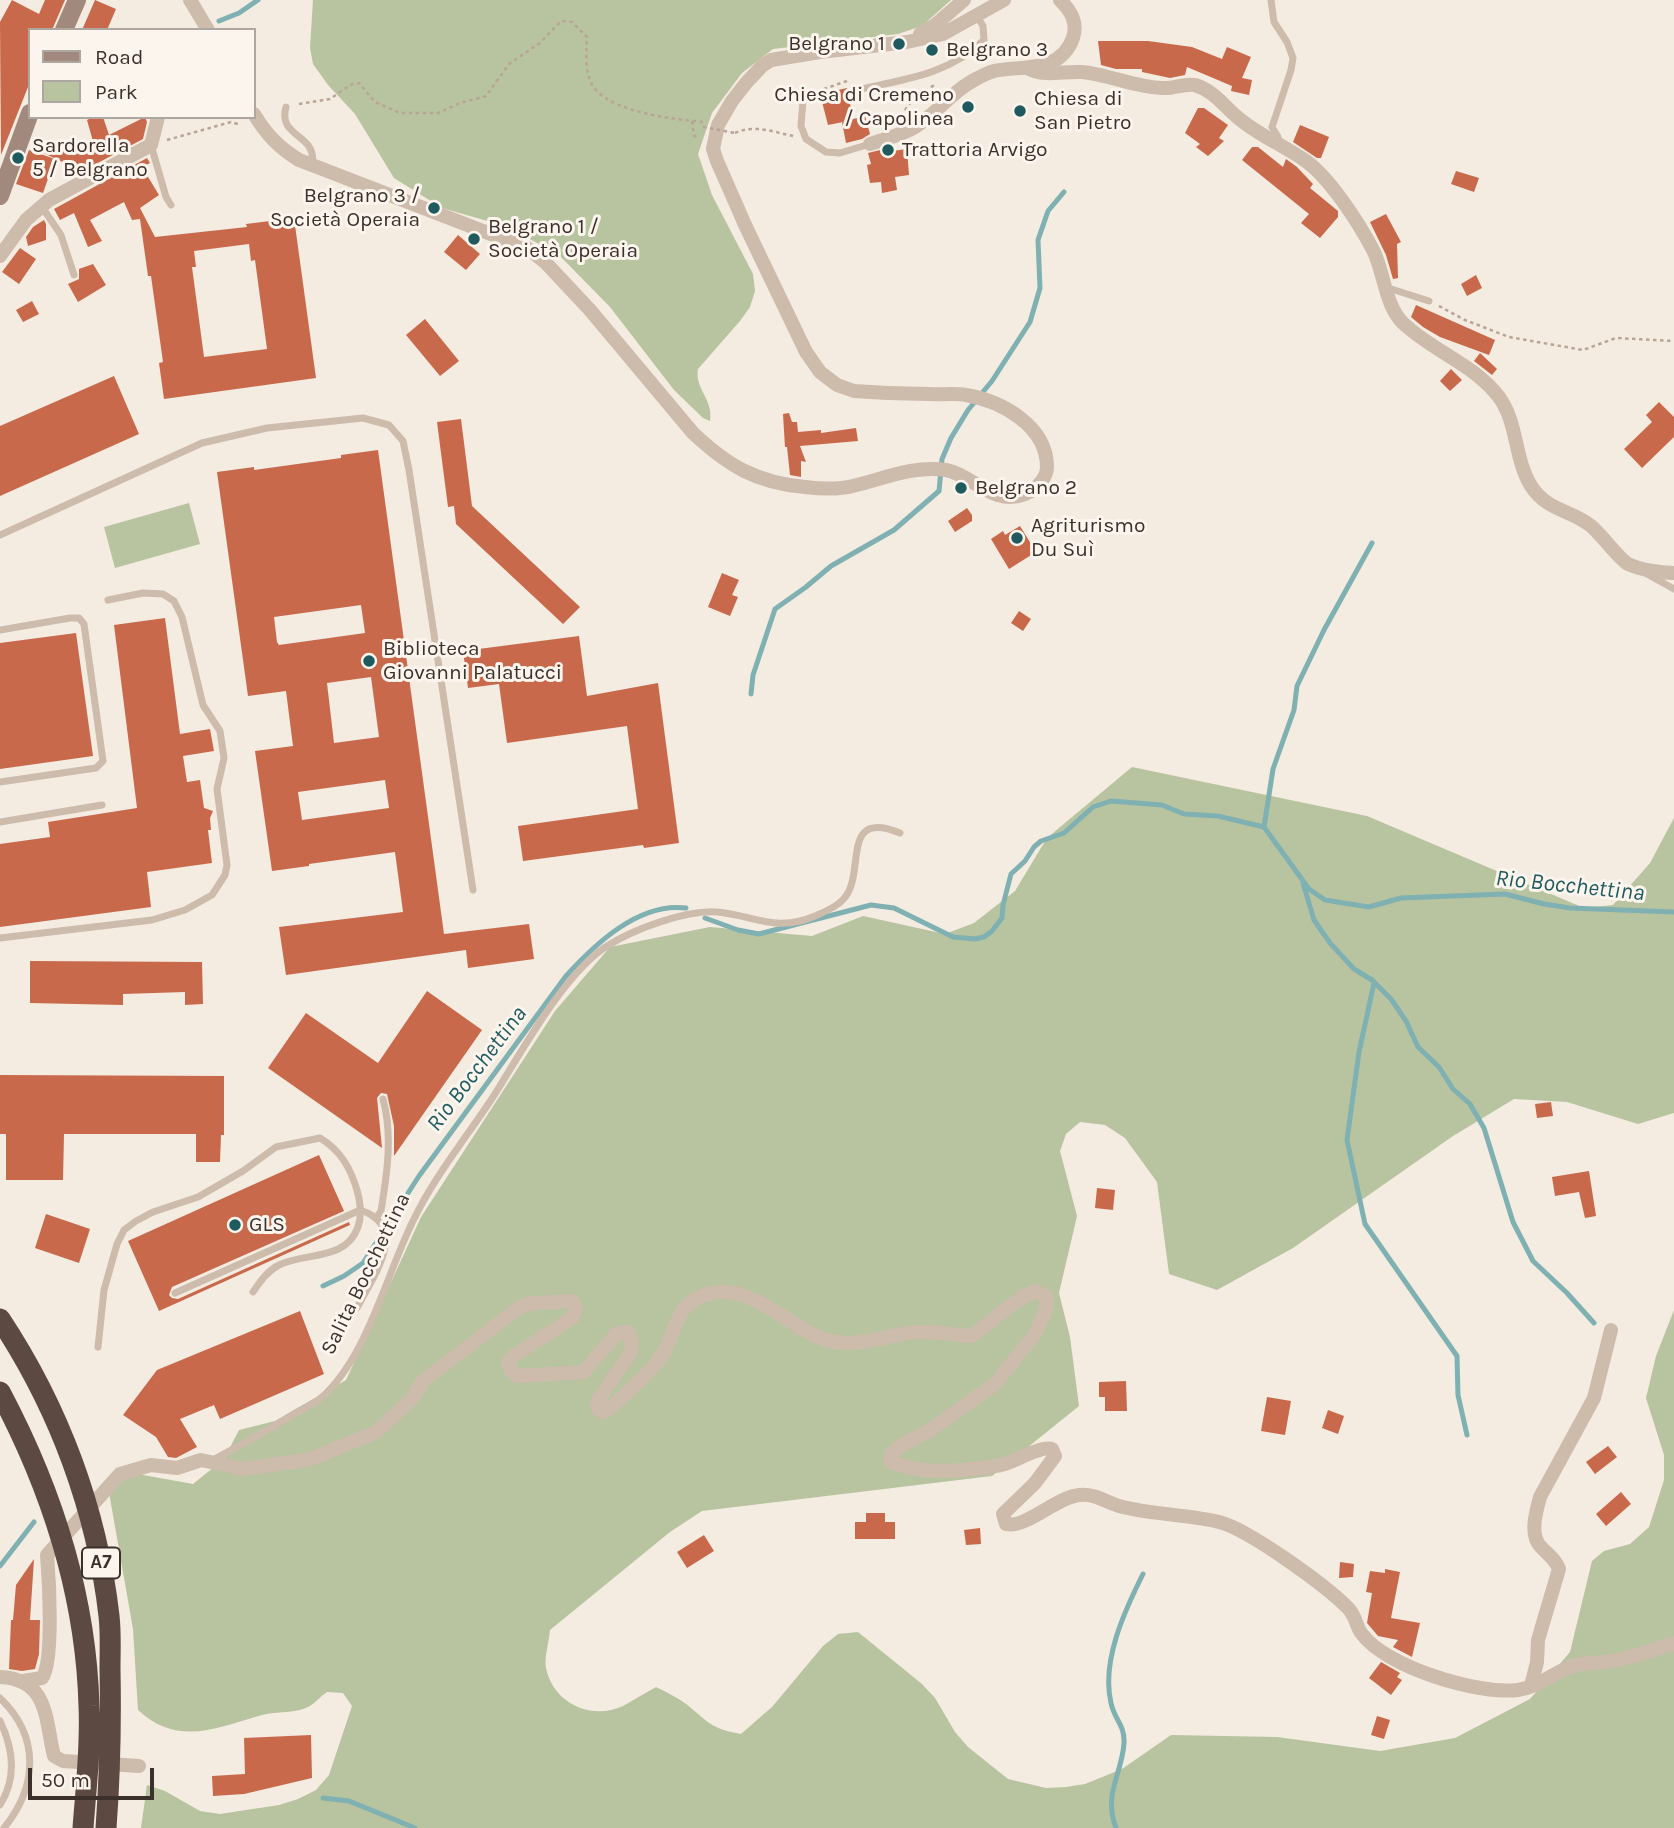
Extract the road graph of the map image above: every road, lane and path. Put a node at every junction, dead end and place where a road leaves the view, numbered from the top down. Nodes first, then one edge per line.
1 (77, 0) edge
2 (190, 0) edge
3 (964, 0) edge
4 (1004, 0) edge
5 (1060, 0) edge
6 (1271, 0) edge
7 (977, 15) junction
8 (65, 28) edge
9 (207, 28) edge
10 (907, 42) junction
11 (946, 65) junction
12 (1029, 69) junction
13 (860, 89) joint
14 (803, 103) joint
15 (286, 107) joint
16 (256, 117) edge
17 (28, 118) edge
18 (158, 119) edge
19 (703, 127) dead end
20 (267, 135) junction
21 (698, 137) dead end
22 (889, 137) junction
23 (806, 139) junction
24 (1275, 143) junction
25 (870, 144) joint
26 (151, 145) junction
27 (312, 164) junction
28 (0, 195) edge
29 (171, 205) dead end
30 (41, 206) junction
31 (0, 256) edge
32 (74, 275) dead end
33 (1384, 287) junction
34 (1429, 302) joint
35 (1674, 341) edge
36 (0, 535) edge
37 (1638, 567) junction
38 (1674, 573) edge
39 (1674, 589) edge
40 (108, 600) dead end
41 (0, 630) edge
42 (0, 782) edge
43 (102, 805) dead end
44 (0, 822) edge
45 (900, 833) dead end
46 (473, 890) dead end
47 (0, 938) edge
48 (383, 1099) dead end
49 (376, 1218) junction
50 (253, 1292) dead end
51 (175, 1293) dead end
52 (357, 1308) dead end
53 (0, 1319) edge
54 (1611, 1330) dead end
55 (98, 1348) dead end
56 (0, 1392) edge
57 (208, 1462) junction
58 (1674, 1643) edge
59 (0, 1677) edge
60 (23, 1681) junction
61 (1531, 1686) junction
62 (0, 1698) edge
63 (0, 1721) edge
64 (139, 1766) dead end
65 (0, 1805) edge
66 (4, 1828) edge
67 (83, 1828) edge
68 (106, 1828) edge

1 - 8 main road
2 - 9 street
3 - 10 street
4 - 7 street
5 - 12 street
6 - 24 lane
7 - 10 street
7 - 11 lane
10 - 27 street
11 - 13 lane
11 - 22 path
12 - 22 street
12 - 24 street
13 - 14 path
14 - 23 lane
15 - 21 path
15 - 27 lane
16 - 20 street
17 - 28 main road
18 - 26 street
19 - 23 path, bridge
20 - 26 path
20 - 27 street
22 - 25 street
23 - 25 lane
24 - 33 street
26 - 29 lane
26 - 30 street
30 - 31 street
30 - 32 lane
33 - 34 lane
33 - 37 street
34 - 35 path
36 - 46 lane
37 - 38 street
37 - 39 lane
40 - 47 lane
41 - 42 lane
43 - 44 lane
45 - 57 lane, Salita Bocchettina
48 - 49 lane
49 - 51 lane, bridge
49 - 52 lane, bridge
50 - 55 lane
53 - 68 highway, A7, bridge
54 - 61 street
56 - 67 highway, A7, bridge
57 - 60 street, Salita Bocchettina
57 - 61 street, Salita Bocchettina
58 - 61 street, Salita Bocchettina
59 - 60 street
60 - 64 street
62 - 66 lane
63 - 65 lane

